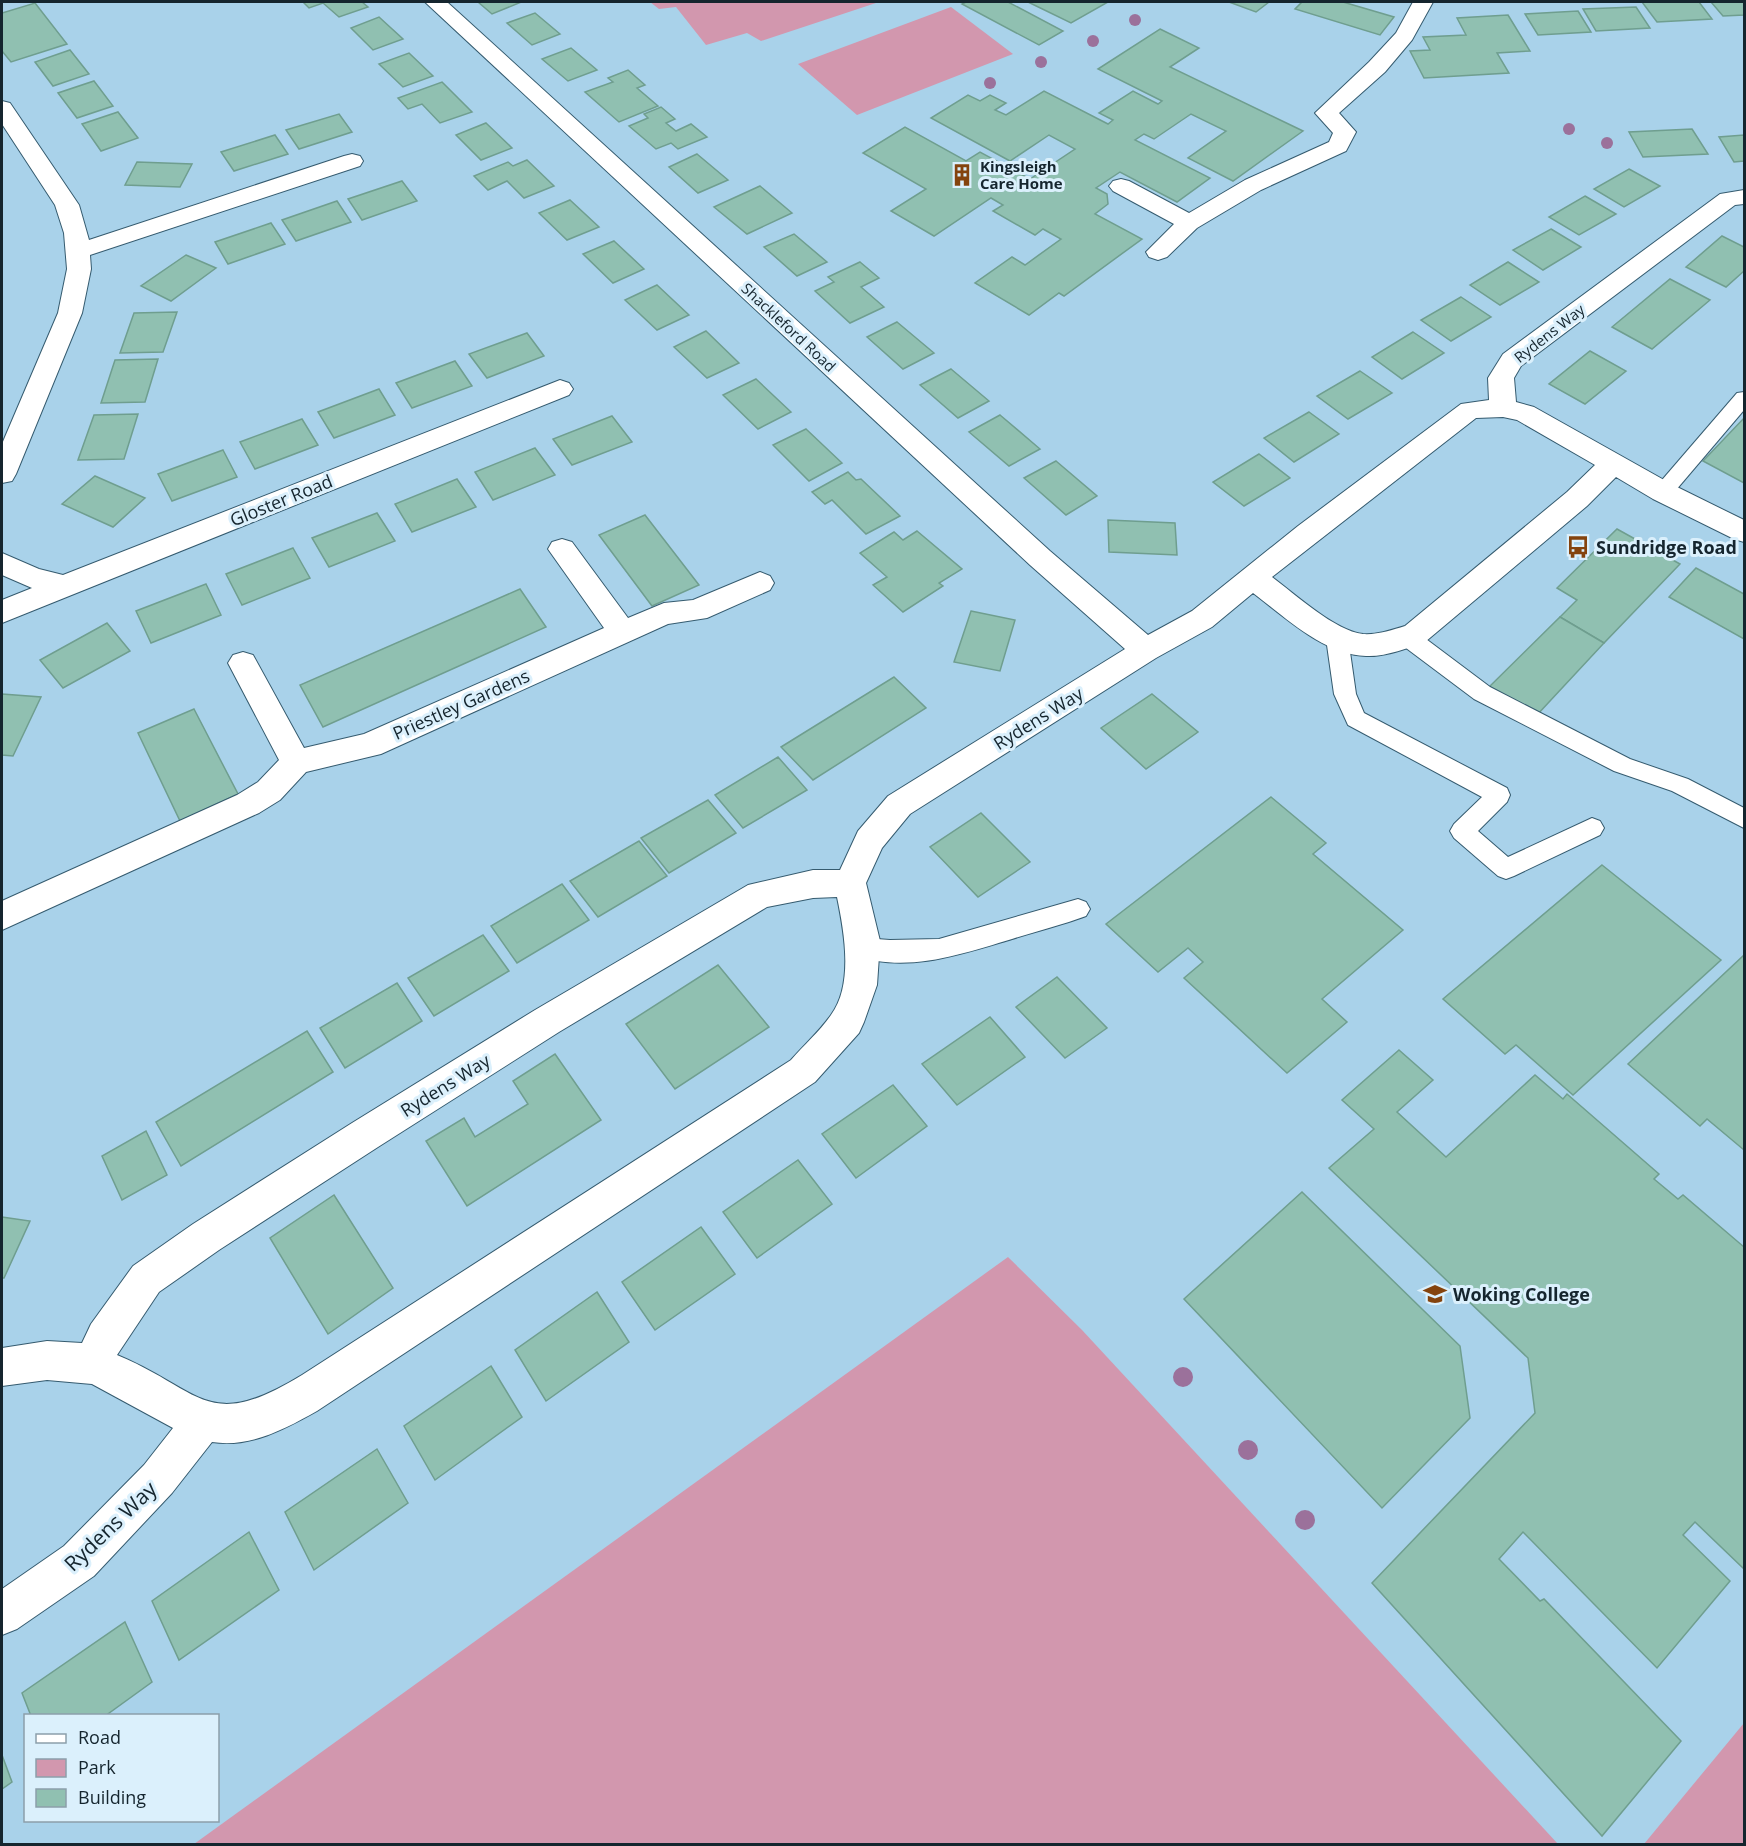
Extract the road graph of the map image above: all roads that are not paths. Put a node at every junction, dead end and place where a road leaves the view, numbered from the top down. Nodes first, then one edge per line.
1 (435, 2) edge
2 (1423, 2) edge
3 (5, 121) edge
4 (352, 161) dead end
5 (1121, 186) dead end
6 (1736, 198) edge
7 (1189, 223) junction
8 (79, 251) junction
9 (1158, 252) dead end
10 (560, 389) dead end
11 (1744, 398) edge
12 (1503, 408) junction
13 (1612, 464) junction
14 (2, 474) edge
15 (1663, 492) junction
16 (1744, 532) edge
17 (562, 549) dead end
18 (2, 563) edge
19 (1253, 578) junction
20 (760, 583) dead end
21 (64, 586) junction
22 (2, 612) edge
23 (622, 631) junction
24 (1406, 636) junction
25 (1337, 638) junction
26 (1146, 650) junction
27 (243, 663) dead end
28 (296, 762) junction
29 (1744, 819) edge
30 (1592, 828) dead end
31 (850, 883) junction
32 (1078, 909) dead end
33 (2, 916) edge
34 (863, 948) junction
35 (92, 1365) junction
36 (2, 1367) edge
37 (203, 1422) junction
38 (2, 1614) edge

1 - 26 street, Shackleford Road
2 - 7 street
3 - 8 street
4 - 8 street
5 - 7 street
6 - 12 street, Rydens Way
7 - 9 street
8 - 14 street
10 - 21 street, Gloster Road
11 - 15 lane
12 - 13 street
12 - 19 street, Rydens Way
13 - 15 street
13 - 24 street
15 - 16 street
17 - 23 street
18 - 21 street
19 - 25 street
19 - 26 street, Rydens Way
20 - 23 street, Priestley Gardens
21 - 22 street, Gloster Road
23 - 28 street, Priestley Gardens
24 - 25 street
24 - 29 lane
25 - 30 lane
26 - 31 street, Rydens Way
27 - 28 street
28 - 33 street
31 - 34 street
31 - 35 street, Rydens Way
32 - 34 lane
34 - 37 street
35 - 36 street
35 - 37 street
37 - 38 street, Rydens Way

